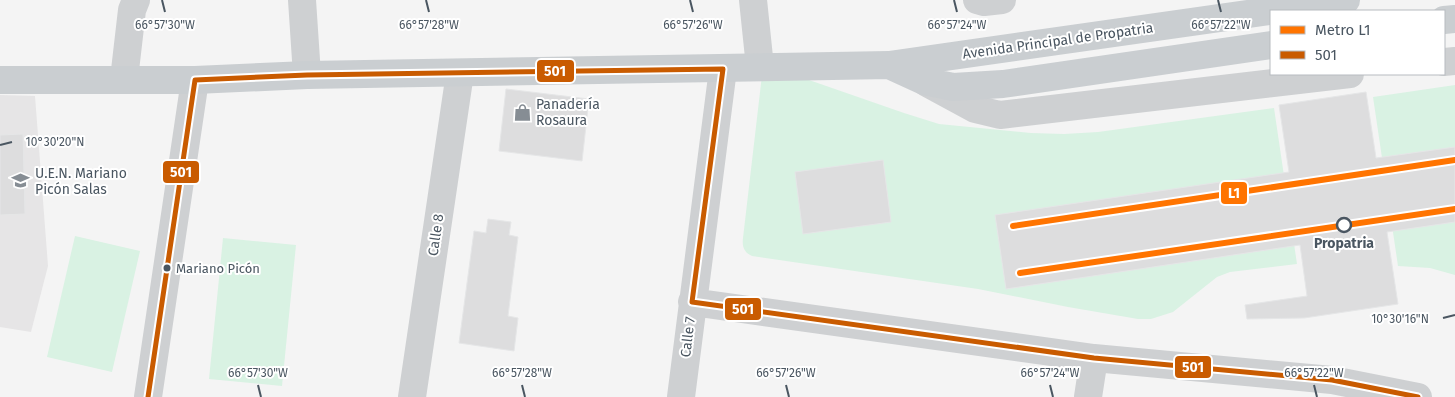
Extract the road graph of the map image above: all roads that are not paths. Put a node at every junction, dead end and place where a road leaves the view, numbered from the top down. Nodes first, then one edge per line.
1 (136, 0) edge
2 (302, 0) edge
3 (753, 0) edge
4 (977, 0) edge
5 (1002, 0) edge
6 (1346, 0) edge
7 (1276, 10) edge
8 (1270, 11) edge
9 (1270, 45) edge
10 (889, 65) junction
11 (760, 67) junction
12 (723, 69) junction
13 (460, 73) junction
14 (307, 75) junction
15 (1341, 75) edge
16 (124, 79) junction
17 (0, 80) edge
18 (195, 80) junction
19 (924, 81) junction
20 (692, 302) junction
21 (1094, 358) junction
22 (148, 397) edge
23 (412, 397) edge
24 (681, 397) edge
25 (1088, 397) edge
26 (1418, 397) edge

1 - 16 street
2 - 14 street
3 - 11 street
4 - 5 street
6 - 7 main road, Avenida Principal de Propatria
8 - 10 main road, Avenida Principal de Propatria
9 - 19 main road, Avenida Principal de Propatria
10 - 11 main road, Avenida Principal de Propatria
10 - 19 main road, Avenida Principal de Propatria
11 - 12 main road, Avenida Principal de Propatria
12 - 13 main road, Avenida Principal de Propatria
12 - 20 street, Calle 7
13 - 14 main road, Avenida Principal de Propatria
13 - 23 street, Calle 8
14 - 18 main road, Avenida Principal de Propatria
15 - 19 street, Avenida Principal de Propatria
16 - 17 main road, Avenida Principal de Propatria
16 - 18 main road, Avenida Principal de Propatria
18 - 22 street
20 - 21 street
20 - 24 street, Calle 7
21 - 25 street
21 - 26 street

